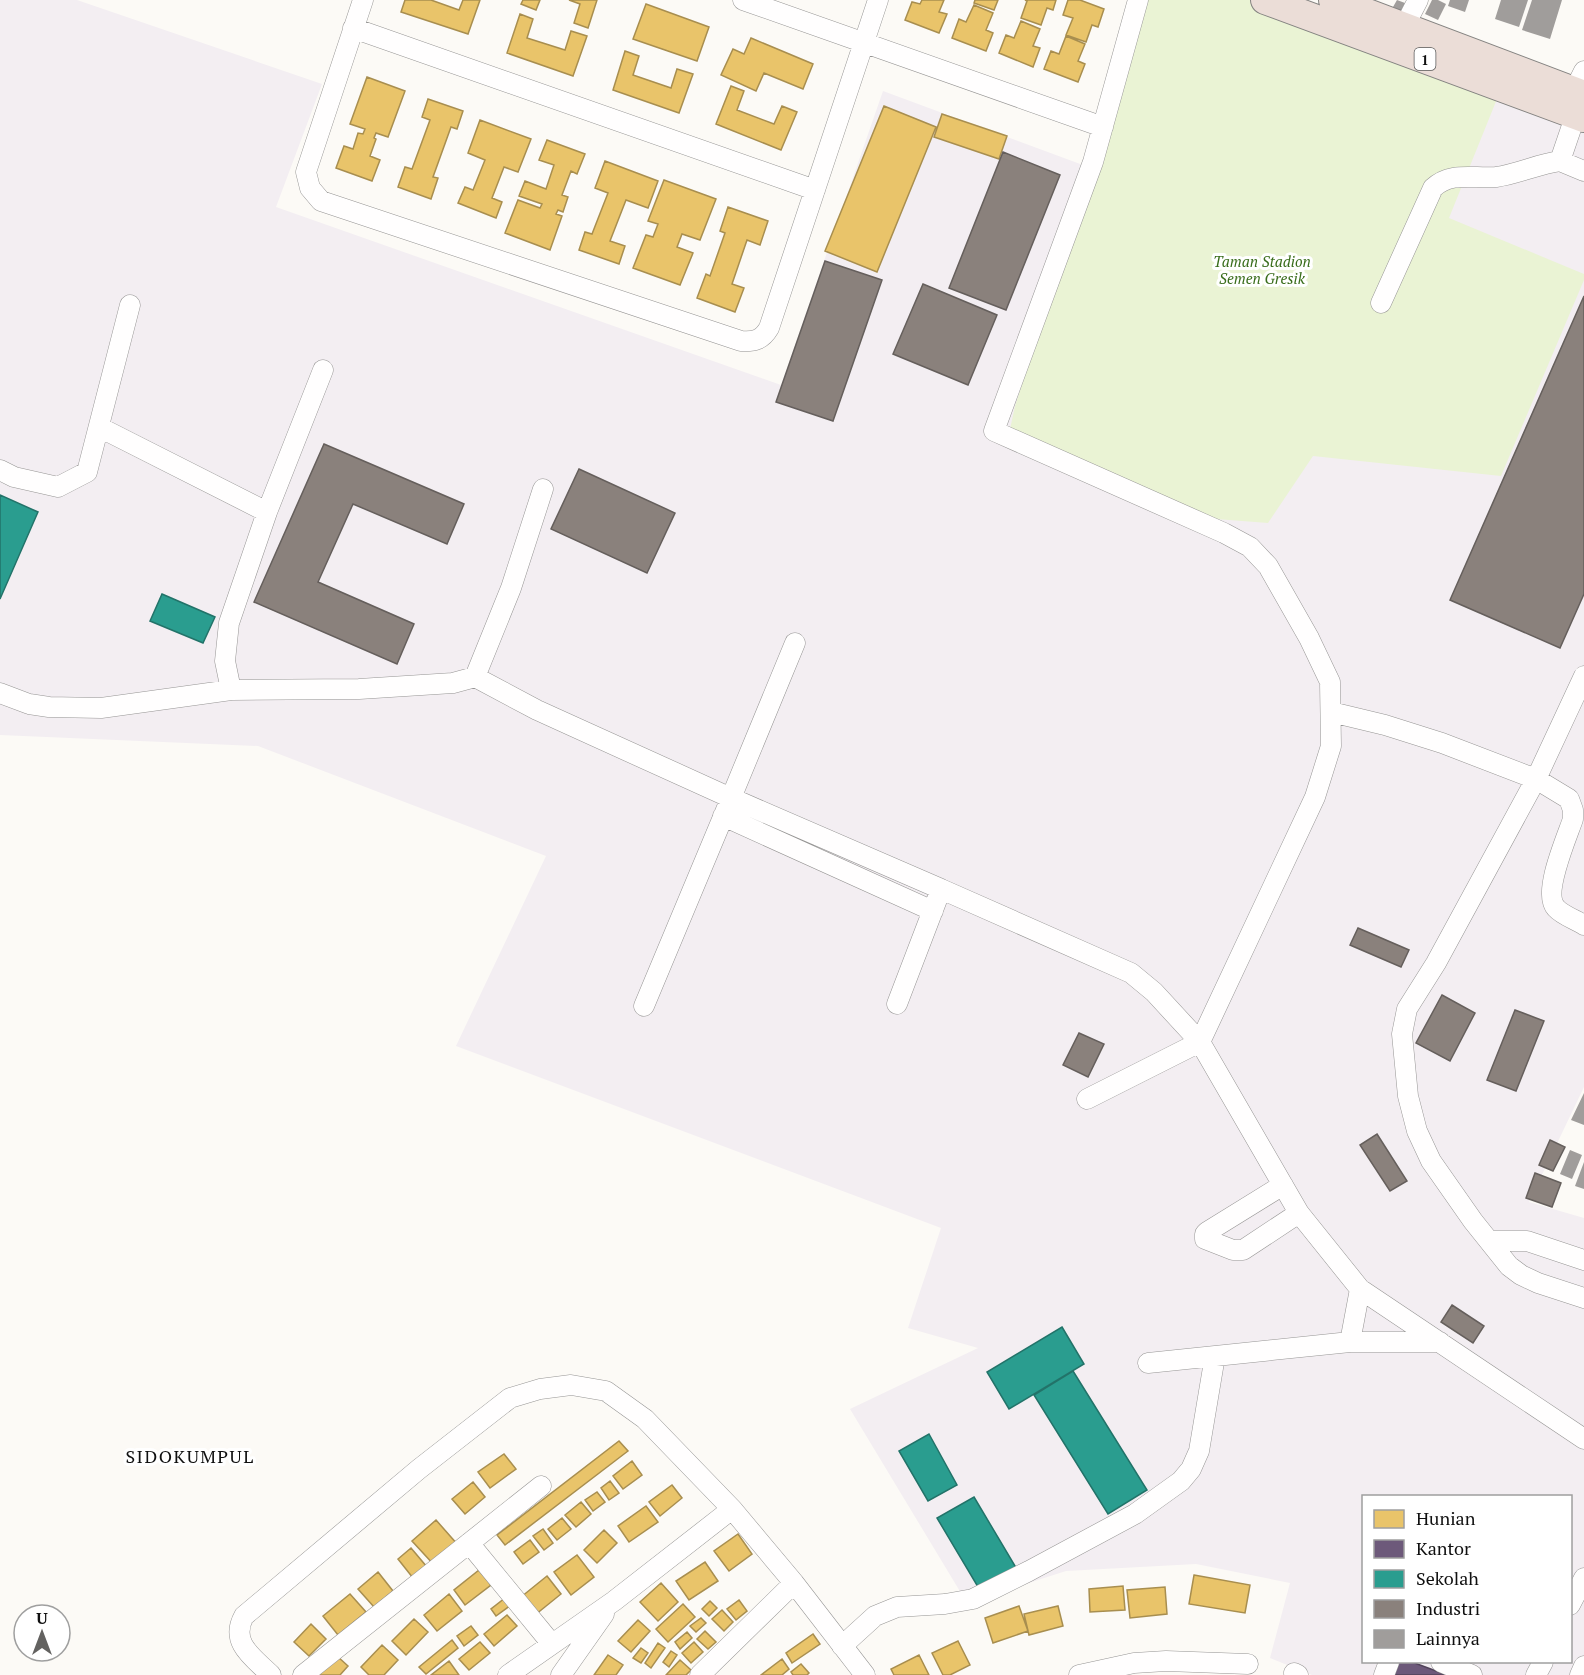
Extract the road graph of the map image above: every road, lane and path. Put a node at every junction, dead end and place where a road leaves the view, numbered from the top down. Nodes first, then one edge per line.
1 (363, 0) edge
2 (743, 0) edge
3 (878, 0) edge
4 (1138, 0) edge
5 (1265, 0) edge
6 (1418, 0) edge
7 (1338, 1) edge
8 (1404, 27) junction
9 (353, 28) junction
10 (863, 42) junction
11 (1580, 98) edge
12 (1103, 127) junction
13 (1560, 161) junction
14 (1584, 171) edge
15 (815, 190) junction
16 (1381, 303) dead end
17 (130, 305) dead end
18 (323, 370) dead end
19 (99, 427) junction
20 (0, 470) edge
21 (543, 489) dead end
22 (267, 512) junction
23 (795, 643) dead end
24 (1584, 676) edge
25 (475, 677) junction
26 (231, 690) junction
27 (0, 693) edge
28 (1331, 712) junction
29 (1536, 779) junction
30 (731, 798) junction
31 (723, 816) junction
32 (941, 889) junction
33 (933, 911) junction
34 (1584, 925) edge
35 (897, 1004) dead end
36 (644, 1006) dead end
37 (1200, 1042) junction
38 (1087, 1099) dead end
39 (1283, 1185) junction
40 (1299, 1213) junction
41 (1490, 1241) junction
42 (1584, 1260) edge
43 (1360, 1289) junction
44 (1584, 1298) edge
45 (1350, 1342) junction
46 (1440, 1342) junction
47 (1215, 1356) junction
48 (1148, 1363) dead end
49 (1584, 1439) edge
50 (541, 1486) dead end
51 (732, 1509) junction
52 (469, 1543) junction
53 (1584, 1578) edge
54 (794, 1583) junction
55 (614, 1600) junction
56 (1572, 1601) edge
57 (551, 1643) junction
58 (842, 1646) junction
59 (1443, 1663) edge
60 (1248, 1664) dead end
61 (1584, 1666) edge
62 (271, 1675) edge
63 (303, 1675) edge
64 (508, 1675) edge
65 (561, 1675) edge
66 (700, 1675) edge
67 (865, 1675) edge
68 (1079, 1675) edge
69 (1472, 1675) edge
70 (1580, 1675) edge

1 - 9 street
2 - 10 street
3 - 10 street
4 - 12 street
5 - 11 highway, 1
6 - 8 street
7 - 8 highway, 1
8 - 11 highway, 1
9 - 15 street
9 - 15 street
10 - 12 street
10 - 15 street
11 - 13 street
12 - 28 street
13 - 14 street
13 - 16 street
17 - 19 street
18 - 22 street
19 - 20 street
19 - 22 street
21 - 25 street
22 - 26 street
23 - 30 street
24 - 29 street
25 - 26 street
25 - 30 street
26 - 27 street
28 - 29 street
28 - 37 street
29 - 34 street
29 - 41 street
30 - 31 street
30 - 32 street
31 - 33 street
31 - 36 street
32 - 33 street
32 - 37 street
33 - 35 street
37 - 38 street
37 - 39 street
39 - 40 street
39 - 40 street
40 - 43 street
41 - 42 street
41 - 44 street
43 - 45 street
43 - 46 street
45 - 46 street
45 - 47 street
46 - 49 street
47 - 48 street
47 - 58 street
50 - 52 street
51 - 54 street
51 - 55 street
51 - 62 street
52 - 57 street
52 - 63 street
53 - 56 street
54 - 58 street
54 - 66 street
55 - 57 street
55 - 65 street
57 - 64 street
58 - 67 street
59 - 69 street
60 - 68 street
61 - 70 street

